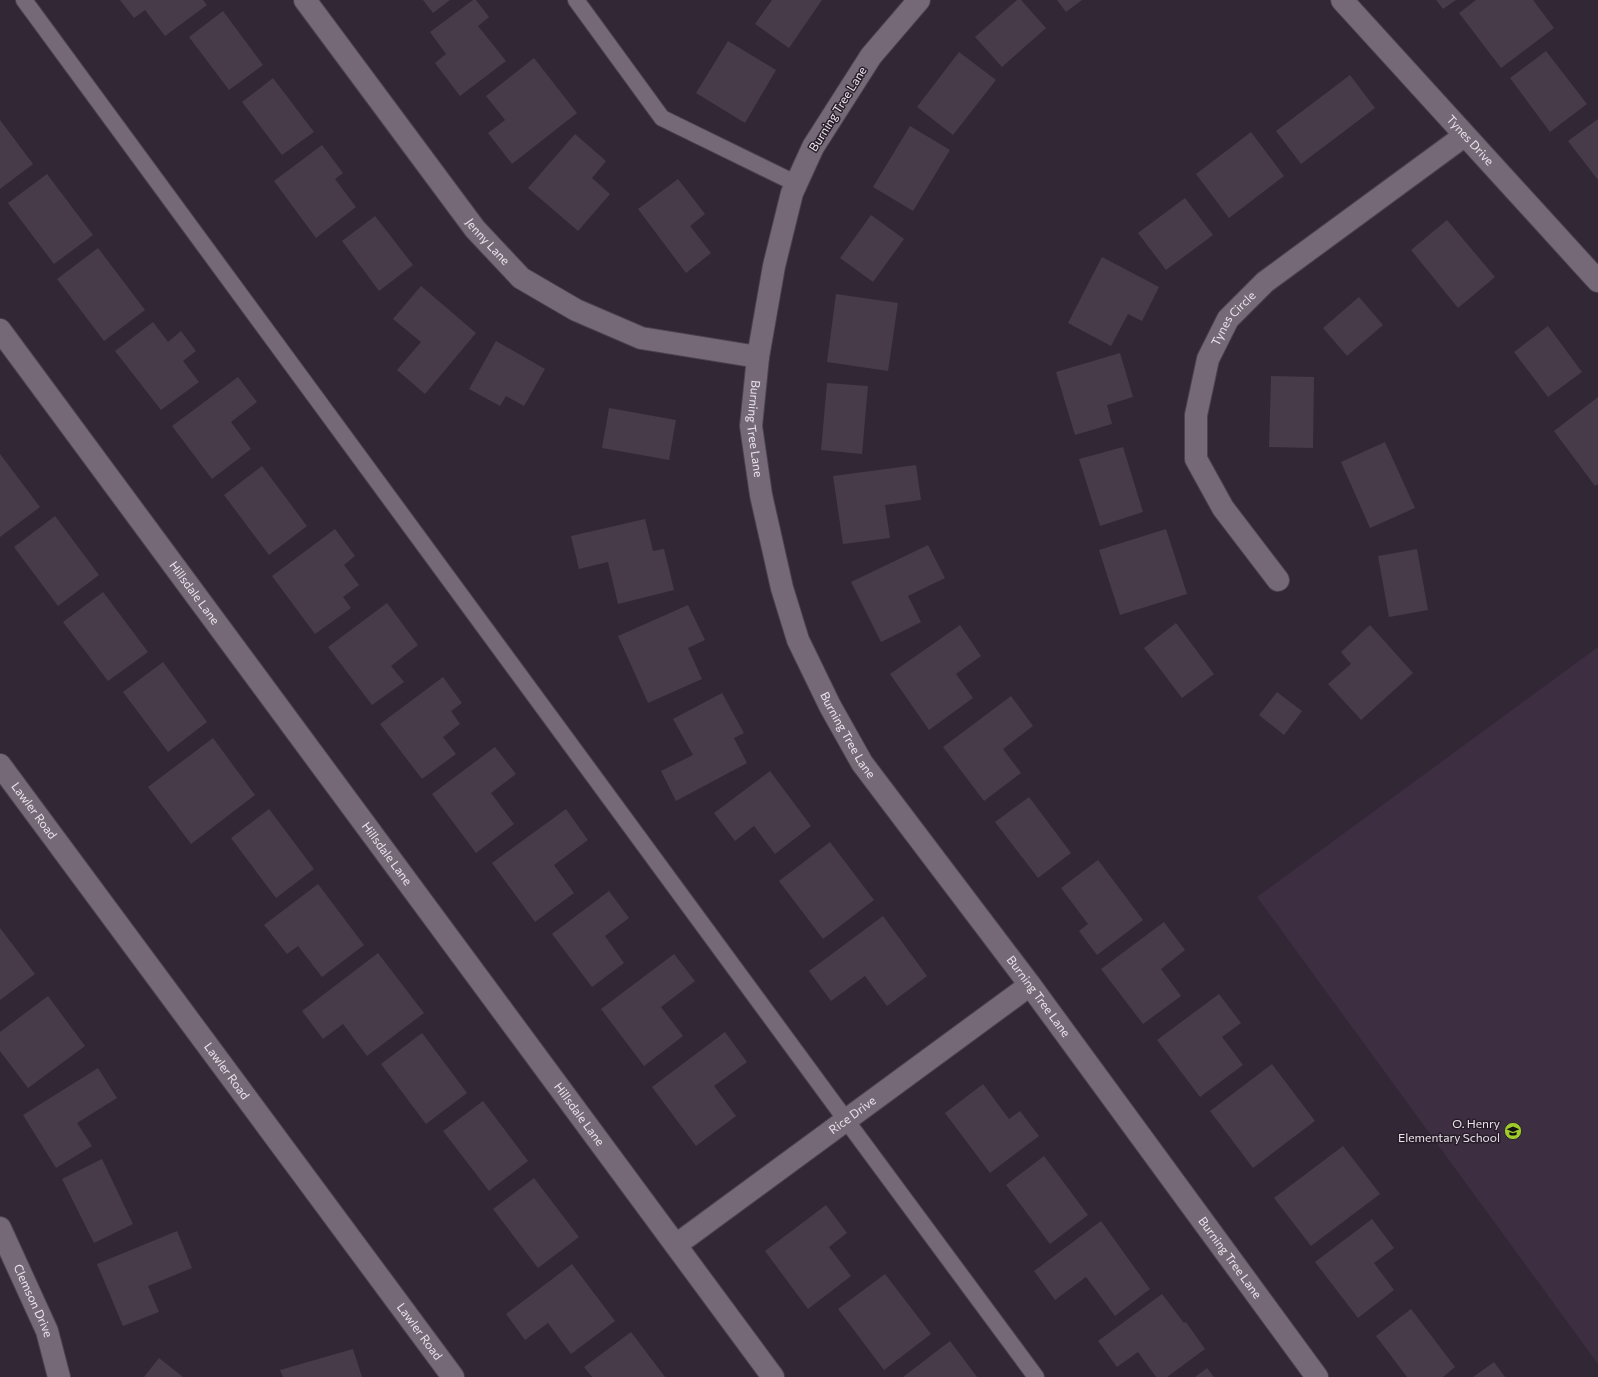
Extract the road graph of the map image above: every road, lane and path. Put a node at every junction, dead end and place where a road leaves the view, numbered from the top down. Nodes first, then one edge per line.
1 (24, 0) edge
2 (305, 0) edge
3 (576, 0) edge
4 (919, 0) edge
5 (1342, 0) edge
6 (1464, 136) junction
7 (797, 184) junction
8 (1598, 281) edge
9 (0, 330) edge
10 (758, 357) junction
11 (1278, 580) dead end
12 (0, 765) edge
13 (1030, 985) junction
14 (846, 1120) junction
15 (0, 1228) edge
16 (676, 1245) junction
17 (59, 1377) edge
18 (454, 1377) edge
19 (773, 1377) edge
20 (1036, 1377) edge
21 (1317, 1377) edge

1 - 14 lane
2 - 10 street, Jenny Lane
3 - 7 lane
4 - 7 street, Burning Tree Lane
5 - 6 street, Tynes Drive
6 - 8 street, Tynes Drive
6 - 11 street, Tynes Circle
7 - 10 street, Burning Tree Lane
9 - 16 street, Hillsdale Lane
10 - 13 street, Burning Tree Lane
12 - 18 street, Lawler Road
13 - 14 street, Rice Drive
13 - 21 street, Burning Tree Lane
14 - 16 street, Rice Drive
14 - 20 lane
15 - 17 street, Clemson Drive
16 - 19 street, Hillsdale Lane

